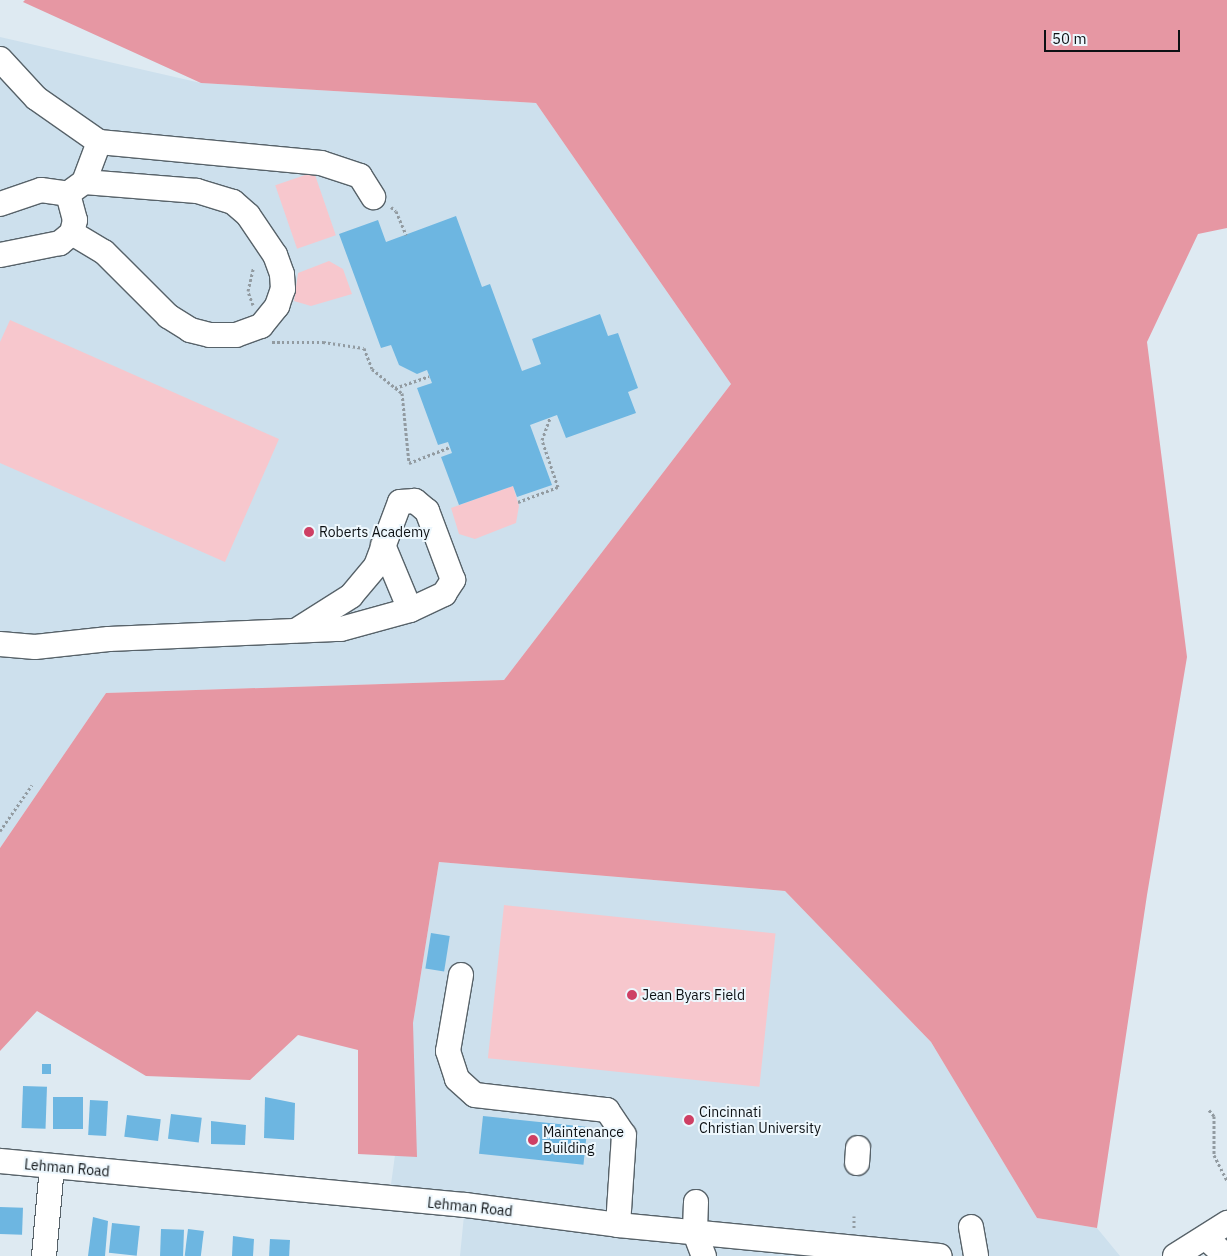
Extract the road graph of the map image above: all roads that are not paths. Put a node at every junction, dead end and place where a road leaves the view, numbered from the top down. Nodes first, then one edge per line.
1 (0, 59) edge
2 (100, 142) junction
3 (76, 188) junction
4 (373, 197) road end
5 (0, 204) edge
6 (72, 233) junction
7 (0, 255) edge
8 (383, 545) junction
9 (410, 610) junction
10 (298, 630) junction
11 (0, 644) edge
12 (461, 975) dead end
13 (0, 1161) edge
14 (52, 1166) junction
15 (696, 1202) dead end
16 (1227, 1223) edge
17 (618, 1225) junction
18 (971, 1227) dead end
19 (695, 1232) junction
20 (1206, 1238) junction
21 (44, 1256) edge
22 (704, 1256) edge
23 (940, 1256) edge
24 (976, 1256) edge
25 (1175, 1256) edge
26 (1226, 1256) edge

1 - 2 street
2 - 3 street
2 - 4 street
3 - 5 street
3 - 6 street
3 - 6 street
6 - 7 street
8 - 9 street
8 - 9 street
8 - 10 street
9 - 10 street
10 - 11 street
12 - 17 street
13 - 14 street, Lehman Road
14 - 17 street, Lehman Road
14 - 21 street
15 - 19 street
16 - 20 street
17 - 19 street, Lehman Road
18 - 24 street
19 - 22 street
19 - 23 street, Lehman Road
20 - 25 street
20 - 26 street

